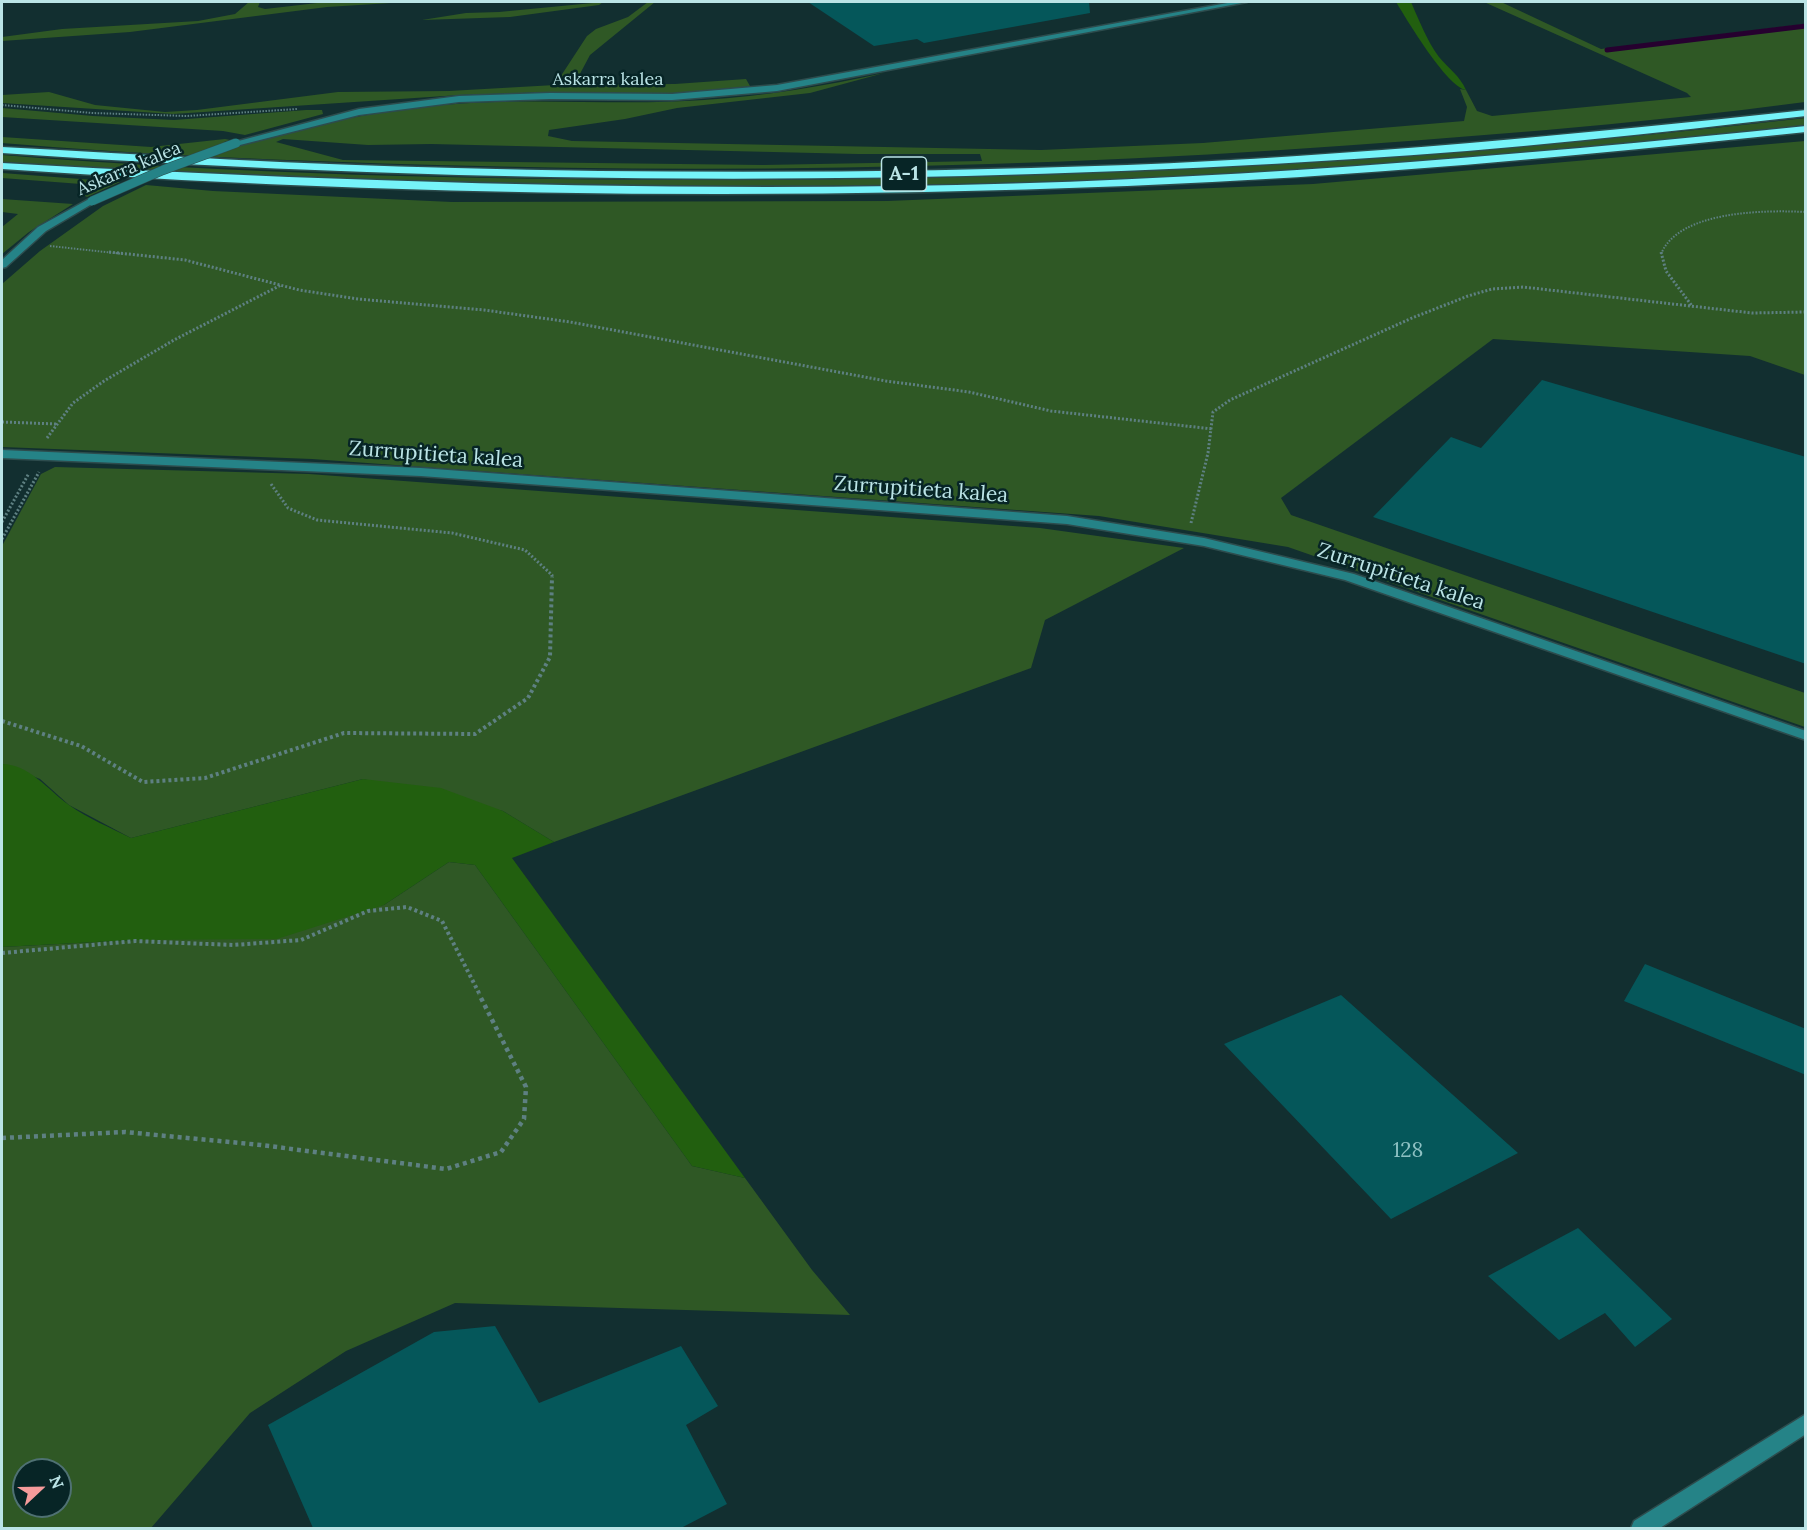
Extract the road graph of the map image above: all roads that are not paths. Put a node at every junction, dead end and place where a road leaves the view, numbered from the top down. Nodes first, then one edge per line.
1 (1243, 2) edge
2 (1806, 113) edge
3 (1806, 129) edge
4 (2, 150) edge
5 (2, 166) edge
6 (2, 264) edge
7 (2, 454) edge
8 (1806, 736) edge
9 (1806, 1423) edge
10 (1642, 1528) edge

1 - 6 street, Askarra kalea, bridge
2 - 4 highway, A-1
3 - 5 highway, A-1
7 - 8 street, Zurrupitieta kalea
9 - 10 street

